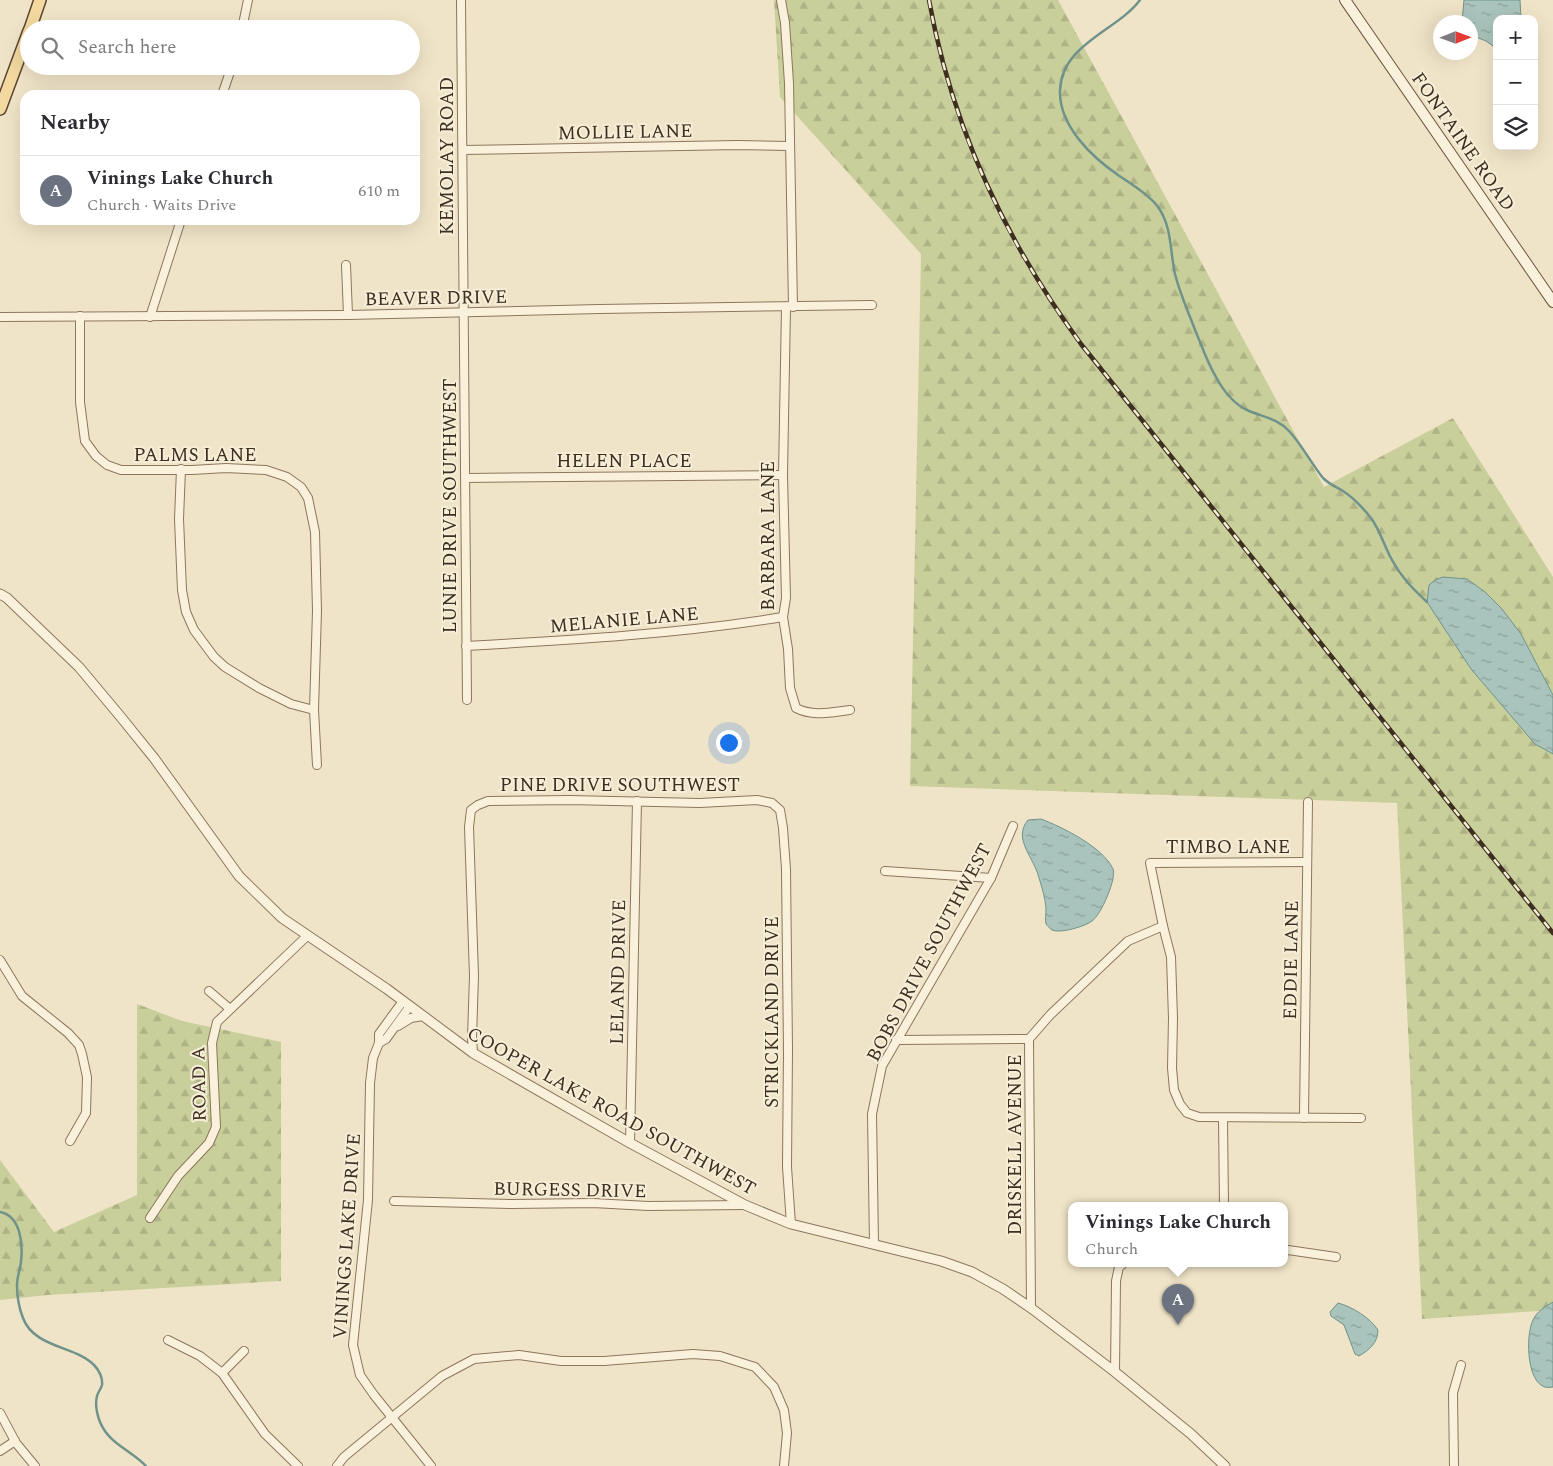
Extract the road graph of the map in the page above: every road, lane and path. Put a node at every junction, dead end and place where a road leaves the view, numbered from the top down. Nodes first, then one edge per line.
1 (40, 0) edge
2 (248, 0) edge
3 (461, 0) edge
4 (781, 0) edge
5 (1346, 0) edge
6 (33, 20) edge
7 (244, 20) edge
8 (20, 55) edge
9 (229, 75) edge
10 (224, 90) edge
11 (0, 110) edge
12 (789, 146) junction
13 (463, 150) junction
14 (179, 225) edge
15 (346, 265) dead end
16 (1553, 302) edge
17 (872, 305) dead end
18 (790, 307) junction
19 (464, 312) junction
20 (348, 315) junction
21 (0, 316) edge
22 (80, 316) junction
23 (150, 317) junction
24 (181, 469) junction
25 (783, 475) junction
26 (465, 478) junction
27 (0, 594) edge
28 (783, 617) junction
29 (466, 646) junction
30 (467, 700) dead end
31 (314, 710) junction
32 (850, 710) dead end
33 (317, 765) dead end
34 (637, 801) junction
35 (1308, 802) dead end
36 (772, 803) joint
37 (1013, 826) dead end
38 (1307, 862) junction
39 (885, 871) dead end
40 (991, 878) junction
41 (1163, 926) junction
42 (307, 936) junction
43 (0, 960) edge
44 (209, 991) dead end
45 (406, 1004) junction
46 (230, 1009) junction
47 (423, 1016) junction
48 (393, 1030) junction
49 (1029, 1039) junction
50 (896, 1040) junction
51 (378, 1043) junction
52 (473, 1054) junction
53 (1223, 1118) junction
54 (1304, 1118) junction
55 (1361, 1118) dead end
56 (70, 1141) dead end
57 (630, 1143) junction
58 (394, 1201) dead end
59 (1224, 1202) edge
60 (746, 1205) junction
61 (150, 1218) dead end
62 (791, 1224) junction
63 (874, 1244) junction
64 (1288, 1250) edge
65 (1336, 1257) dead end
66 (1119, 1267) edge
67 (1031, 1308) junction
68 (168, 1340) dead end
69 (244, 1351) dead end
70 (1461, 1365) dead end
71 (1115, 1372) junction
72 (222, 1373) junction
73 (0, 1413) edge
74 (392, 1418) junction
75 (14, 1441) junction
76 (0, 1451) edge
77 (35, 1466) edge
78 (298, 1466) edge
79 (336, 1466) edge
80 (431, 1466) edge
81 (784, 1466) edge
82 (1226, 1466) edge
83 (1454, 1466) edge

1 - 6 main road
2 - 7 street
3 - 13 street, KEMOLAY ROAD
4 - 12 street, BARBARA LANE
5 - 16 main road, FONTAINE ROAD
8 - 11 main road
9 - 10 street
12 - 13 street, MOLLIE LANE
12 - 18 street, BARBARA LANE
13 - 19 street, KEMOLAY ROAD
14 - 23 street
15 - 20 street
17 - 18 street, BEAVER DRIVE
18 - 19 street, BEAVER DRIVE
18 - 25 street, BARBARA LANE
19 - 20 street, BEAVER DRIVE
19 - 26 street, LUNIE DRIVE SOUTHWEST
20 - 23 street, BEAVER DRIVE
21 - 22 street, BEAVER DRIVE
22 - 23 street, BEAVER DRIVE
22 - 24 street, PALMS LANE
24 - 31 street
24 - 31 street, PALMS LANE
25 - 26 street, HELEN PLACE
25 - 28 street, BARBARA LANE
26 - 29 street, LUNIE DRIVE SOUTHWEST
27 - 42 street, COOPER LAKE ROAD SOUTHWEST
28 - 29 street, MELANIE LANE
28 - 32 street, BARBARA LANE
29 - 30 street, LUNIE DRIVE SOUTHWEST
31 - 33 street, PALMS LANE
34 - 36 street, PINE DRIVE SOUTHWEST
34 - 52 street, PINE DRIVE SOUTHWEST
34 - 57 street, LELAND DRIVE
35 - 38 street, EDDIE LANE
36 - 62 street, STRICKLAND DRIVE
37 - 40 street, BOBS DRIVE SOUTHWEST
38 - 41 street, TIMBO LANE
38 - 54 street, EDDIE LANE
39 - 40 street
40 - 50 street, BOBS DRIVE SOUTHWEST
41 - 49 street, DRISKELL AVENUE
41 - 53 street
42 - 45 street, COOPER LAKE ROAD SOUTHWEST
42 - 46 street, ROAD A
43 - 56 street
44 - 46 street
45 - 47 street, COOPER LAKE ROAD SOUTHWEST
45 - 48 street
45 - 51 street, VININGS LAKE DRIVE
46 - 61 street, ROAD A
47 - 48 street
47 - 52 street, COOPER LAKE ROAD SOUTHWEST
48 - 51 street
49 - 50 street
49 - 67 street, DRISKELL AVENUE
50 - 63 street, BOBS DRIVE SOUTHWEST
51 - 74 street, VININGS LAKE DRIVE
52 - 57 street, COOPER LAKE ROAD SOUTHWEST
53 - 54 street
53 - 59 street
54 - 55 street
57 - 60 street, COOPER LAKE ROAD SOUTHWEST
58 - 60 street, BURGESS DRIVE
60 - 62 street, COOPER LAKE ROAD SOUTHWEST
62 - 63 street, COOPER LAKE ROAD SOUTHWEST
63 - 67 street, COOPER LAKE ROAD SOUTHWEST
64 - 65 street
66 - 71 street
67 - 71 street, COOPER LAKE ROAD SOUTHWEST
68 - 72 street
69 - 72 street
70 - 83 street
71 - 82 street, COOPER LAKE ROAD SOUTHWEST
72 - 78 street
73 - 75 street
74 - 79 street
74 - 80 street, VININGS LAKE DRIVE
74 - 81 street
75 - 76 street
75 - 77 street

